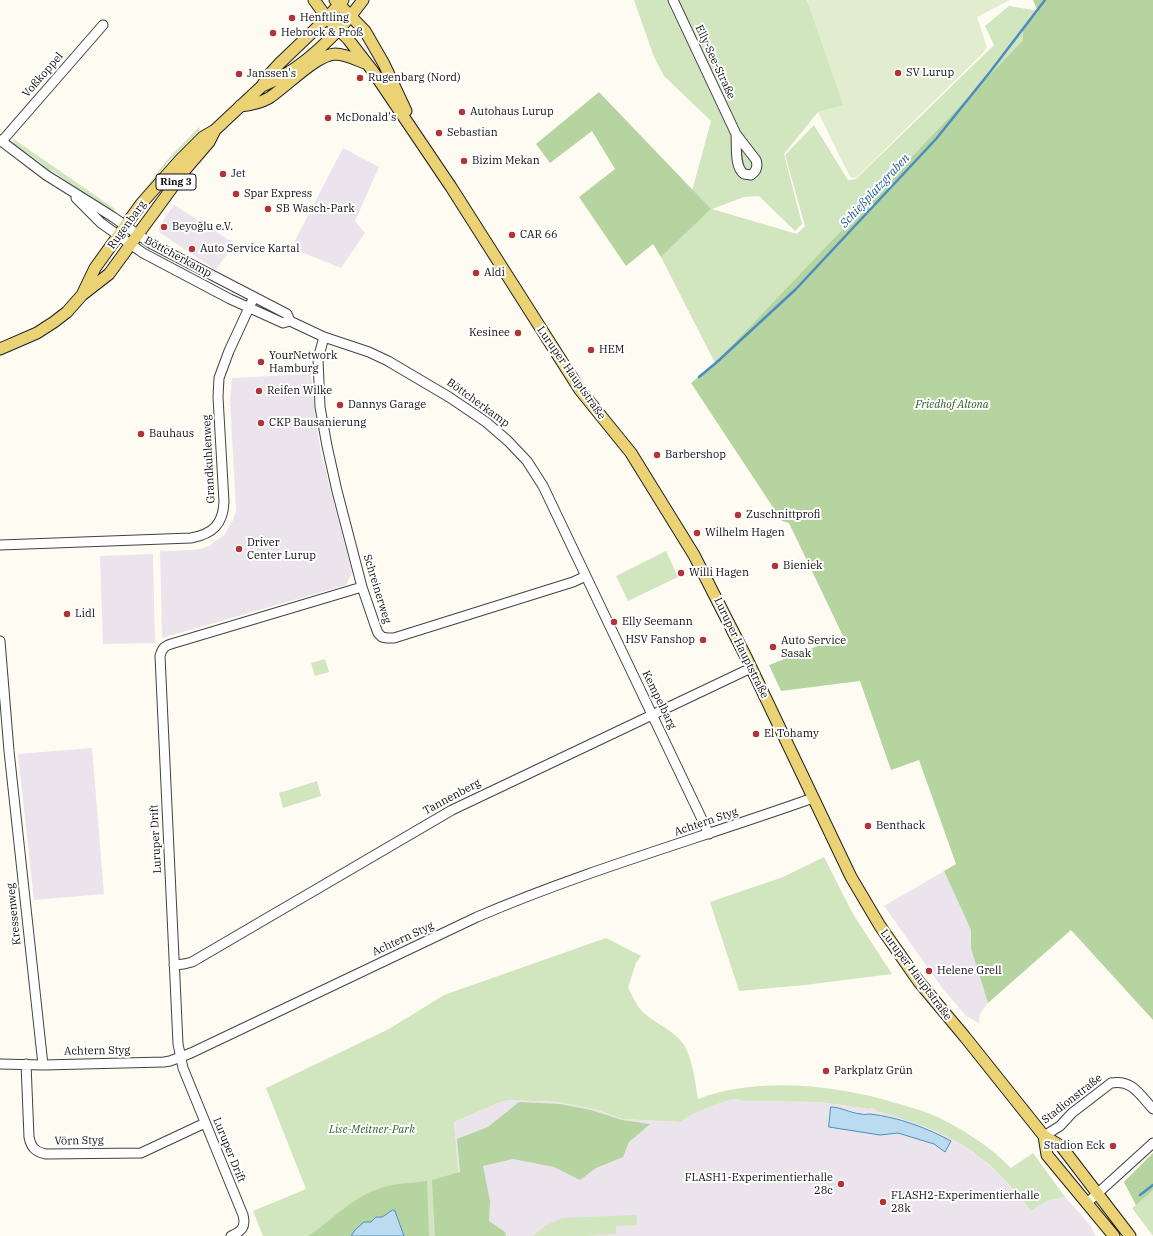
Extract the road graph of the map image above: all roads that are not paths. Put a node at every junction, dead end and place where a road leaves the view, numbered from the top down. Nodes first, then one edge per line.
1 (314, 0) edge
2 (673, 0) edge
3 (362, 2) edge
4 (335, 6) edge
5 (350, 18) junction
6 (103, 25) dead end
7 (317, 27) junction
8 (339, 30) junction
9 (348, 39) junction
10 (368, 65) junction
11 (262, 86) junction
12 (240, 106) junction
13 (215, 130) junction
14 (736, 134) dead end
15 (1, 140) edge
16 (419, 141) junction
17 (68, 190) junction
18 (126, 226) junction
19 (138, 234) junction
20 (119, 236) junction
21 (131, 245) junction
22 (82, 295) junction
23 (254, 297) junction
24 (250, 308) junction
25 (290, 321) junction
26 (324, 337) junction
27 (0, 349) edge
28 (0, 545) edge
29 (586, 576) junction
30 (362, 587) junction
31 (0, 641) edge
32 (751, 668) junction
33 (653, 714) junction
34 (813, 798) junction
35 (709, 834) junction
36 (174, 965) junction
37 (180, 1057) junction
38 (0, 1064) edge
39 (26, 1064) junction
40 (43, 1065) junction
41 (1153, 1109) edge
42 (205, 1123) junction
43 (1044, 1136) junction
44 (1153, 1143) edge
45 (1098, 1193) junction
46 (1087, 1203) junction
47 (231, 1236) edge
48 (1114, 1236) edge
49 (1130, 1236) edge

1 - 4 main road, Luruper Hauptstraße
2 - 14 street, Elly-See-Straße
3 - 4 main road
3 - 5 main road, Ring 3
4 - 5 main road, Luruper Hauptstraße
4 - 7 main road, Rugenbarg / Ring 3
4 - 8 main road, Luruper Hauptstraße
5 - 8 main road, Rugenbarg / Ring 3
5 - 9 main road
5 - 16 main road, Luruper Hauptstraße
6 - 15 street, Voßkoppel
7 - 8 main road
7 - 11 main road, Rugenbarg / Ring 3
8 - 9 main road, Luruper Hauptstraße
8 - 11 main road, Rugenbarg / Ring 3
9 - 10 main road, Luruper Hauptstraße
10 - 12 main road
10 - 16 main road, Luruper Hauptstraße
11 - 12 main road, Rugenbarg / Ring 3
12 - 13 main road, Rugenbarg / Ring 3
13 - 18 main road, Rugenbarg / Ring 3
13 - 19 main road, Rugenbarg / Ring 3
15 - 17 street, Böttcherkamp
16 - 32 main road, Luruper Hauptstraße
17 - 18 street, Böttcherkamp
17 - 20 street, Böttcherkamp
18 - 19 street, Böttcherkamp
18 - 20 main road, Rugenbarg / Ring 3
19 - 21 main road, Rugenbarg / Ring 3
19 - 23 street, Böttcherkamp
20 - 21 street, Böttcherkamp
20 - 22 main road, Rugenbarg / Ring 3
21 - 22 main road, Rugenbarg / Ring 3
21 - 24 street, Böttcherkamp
22 - 27 main road, Rugenbarg / Ring 3
23 - 24 street, Grandkuhlenweg
23 - 25 street, Böttcherkamp
24 - 25 street, Böttcherkamp
24 - 28 street, Grandkuhlenweg
25 - 26 street, Böttcherkamp
26 - 29 street, Böttcherkamp
26 - 30 street, Schreinerweg
29 - 30 street, Schreinerweg
29 - 33 street, Kempelbarg
30 - 36 street, Luruper Drift
31 - 40 street, Kressenweg
32 - 33 street, Tannenberg
32 - 34 main road, Luruper Hauptstraße
33 - 35 street, Kempelbarg
33 - 36 street, Tannenberg
34 - 35 street, Achtern Styg
34 - 43 main road, Luruper Hauptstraße
35 - 37 street, Achtern Styg
36 - 37 street, Luruper Drift
37 - 40 street, Achtern Styg
37 - 42 street, Luruper Drift
38 - 39 street, Achtern Styg
39 - 40 street, Achtern Styg
39 - 42 street, Vörn Styg
41 - 43 street, Stadionstraße
42 - 47 street, Luruper Drift
43 - 45 main road, Luruper Hauptstraße
43 - 46 main road, Luruper Hauptstraße
44 - 45 street
45 - 46 street
45 - 49 main road, Luruper Hauptstraße
46 - 48 main road, Luruper Hauptstraße

